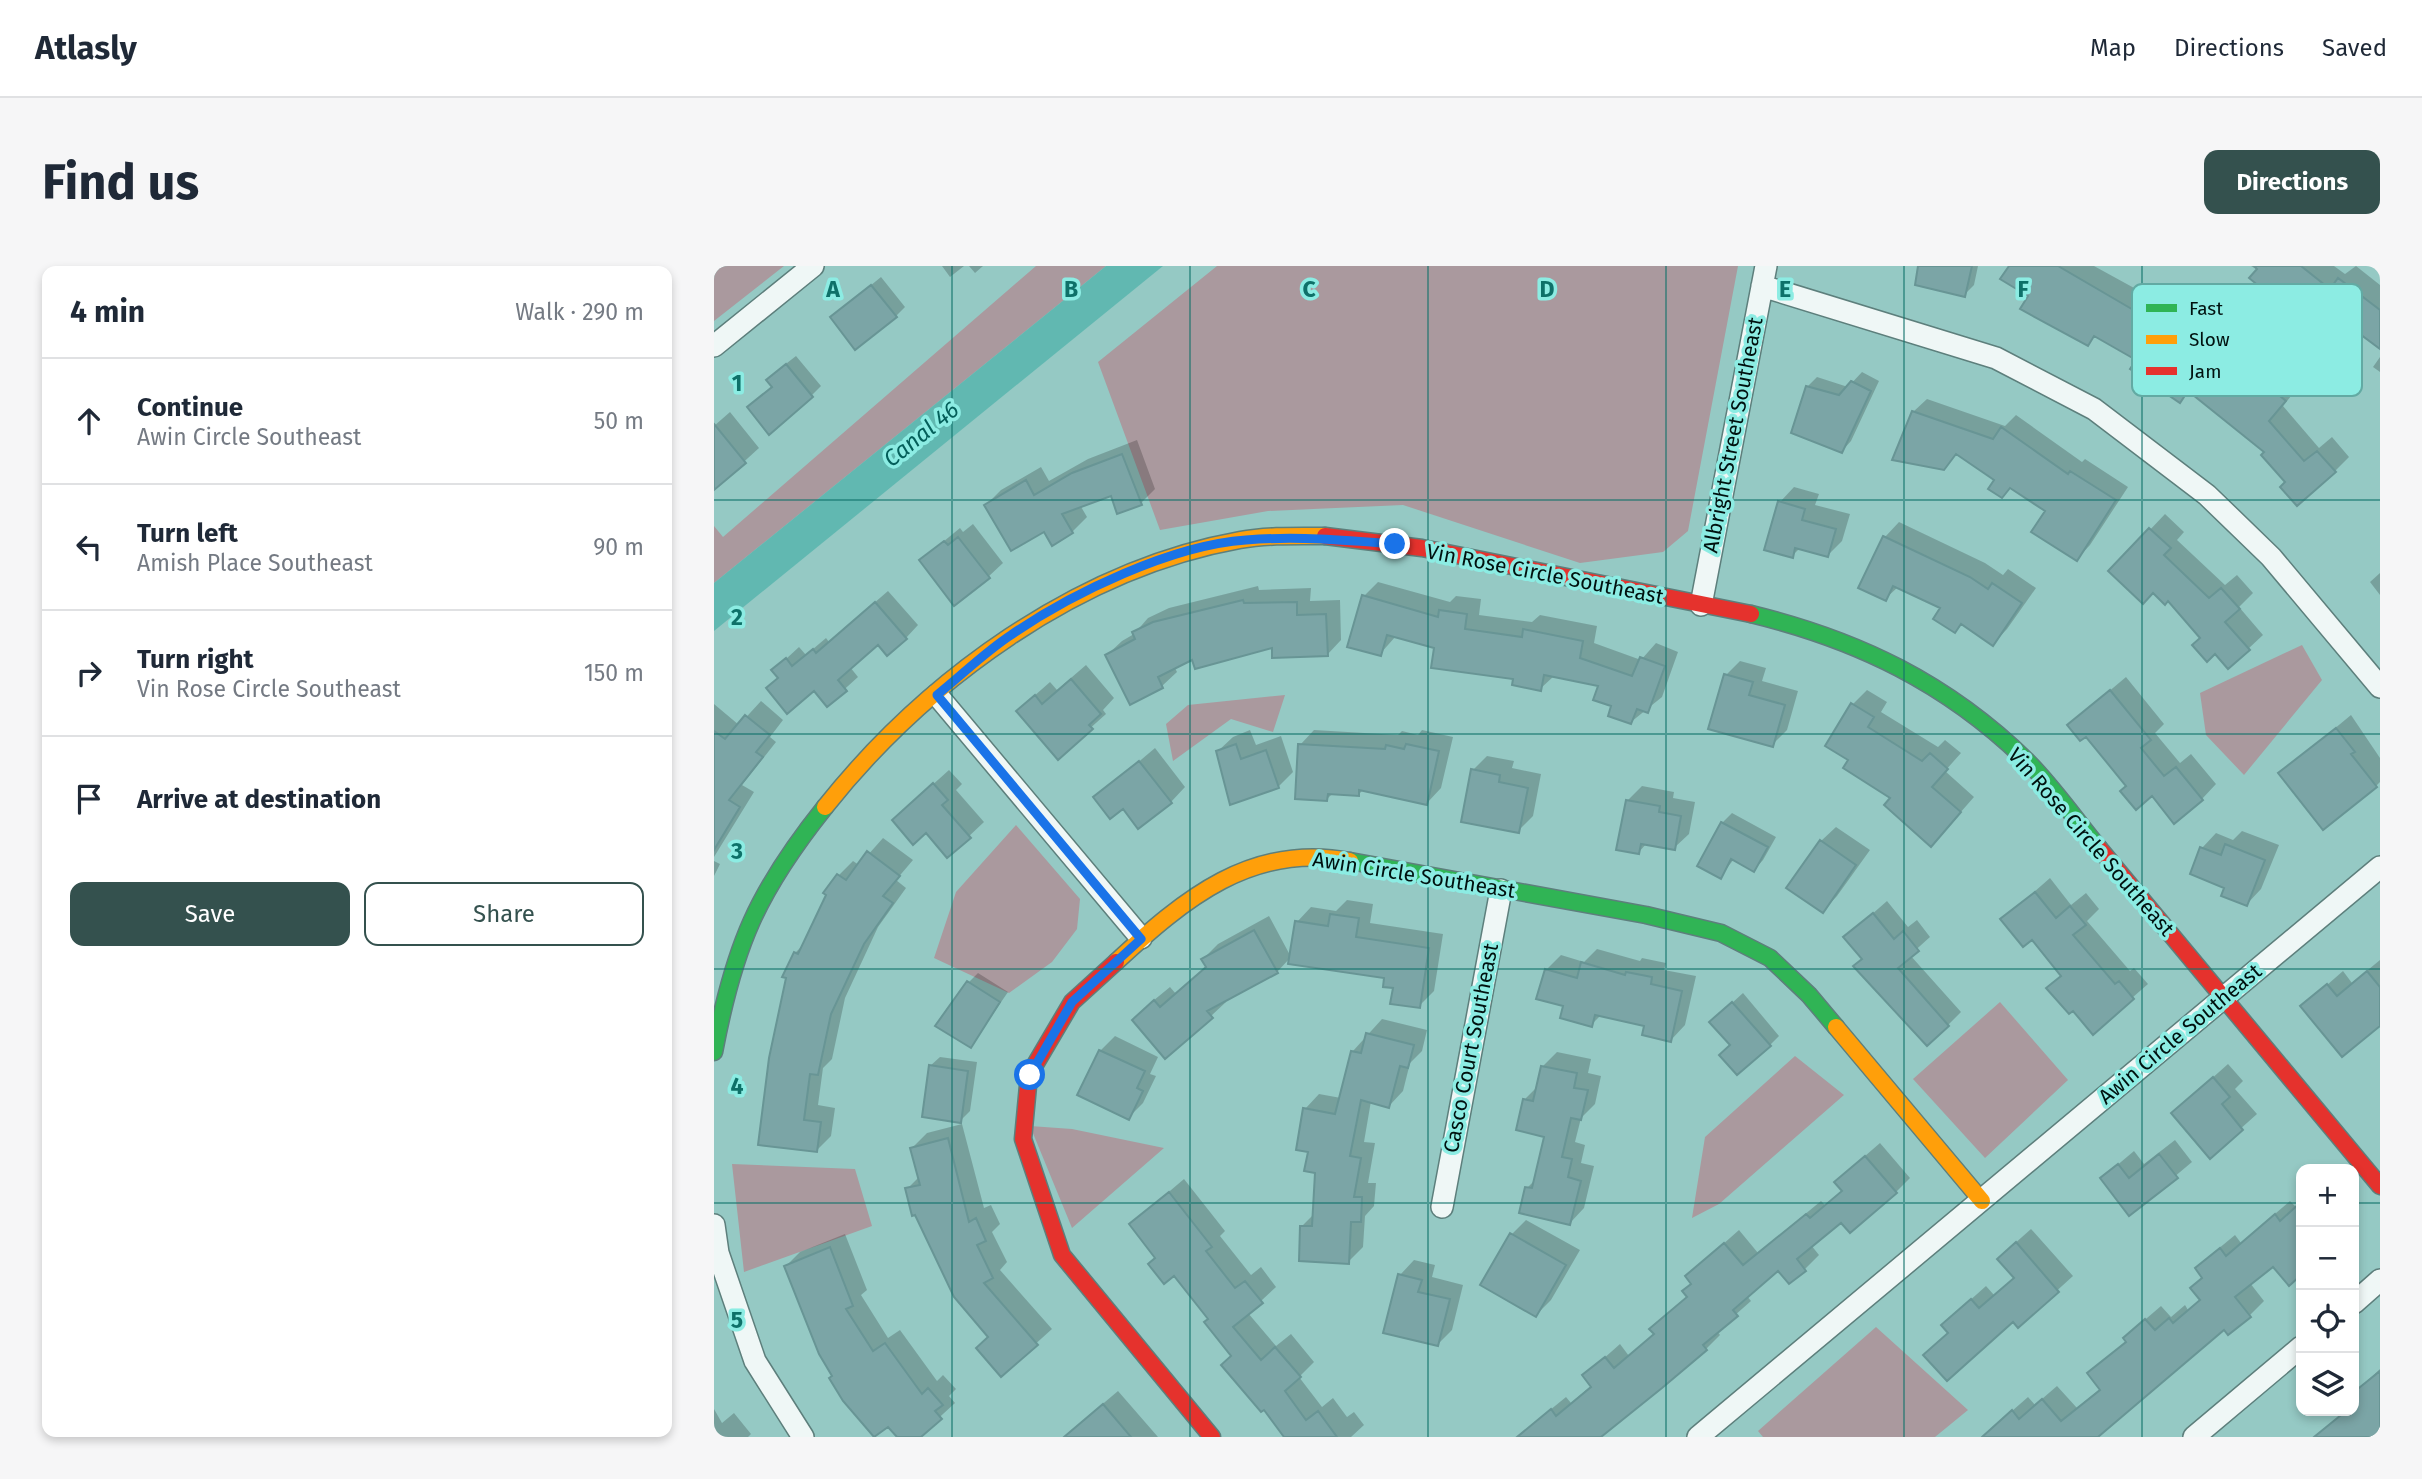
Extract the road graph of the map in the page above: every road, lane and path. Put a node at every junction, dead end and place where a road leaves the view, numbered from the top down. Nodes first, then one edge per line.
1 (813, 266) edge
2 (1764, 276) edge
3 (714, 346) edge
4 (1701, 605) junction
5 (2380, 687) edge
6 (937, 695) junction
7 (2380, 867) edge
8 (1501, 890) junction
9 (1141, 939) junction
10 (2223, 998) junction
11 (714, 1052) edge
12 (2380, 1186) edge
13 (1982, 1201) junction
14 (1442, 1207) dead end
15 (714, 1225) edge
16 (2380, 1280) edge
17 (2359, 1299) edge
18 (2296, 1351) edge
19 (803, 1437) edge
20 (1212, 1437) edge
21 (1698, 1437) edge
22 (2194, 1437) edge

1 - 3 street
2 - 4 street, Albright Street Southeast
2 - 5 street
4 - 6 street, Vin Rose Circle Southeast
4 - 10 street, Vin Rose Circle Southeast
6 - 9 street
6 - 11 street, Vin Rose Circle Southeast
7 - 10 street, Awin Circle Southeast
8 - 9 street, Awin Circle Southeast
8 - 13 street, Awin Circle Southeast
8 - 14 street, Casco Court Southeast
9 - 20 street, Awin Circle Southeast
10 - 12 street, Vin Rose Circle Southeast
10 - 13 street, Awin Circle Southeast
13 - 21 street, Awin Circle Southeast
15 - 19 street
16 - 17 street
18 - 22 street

